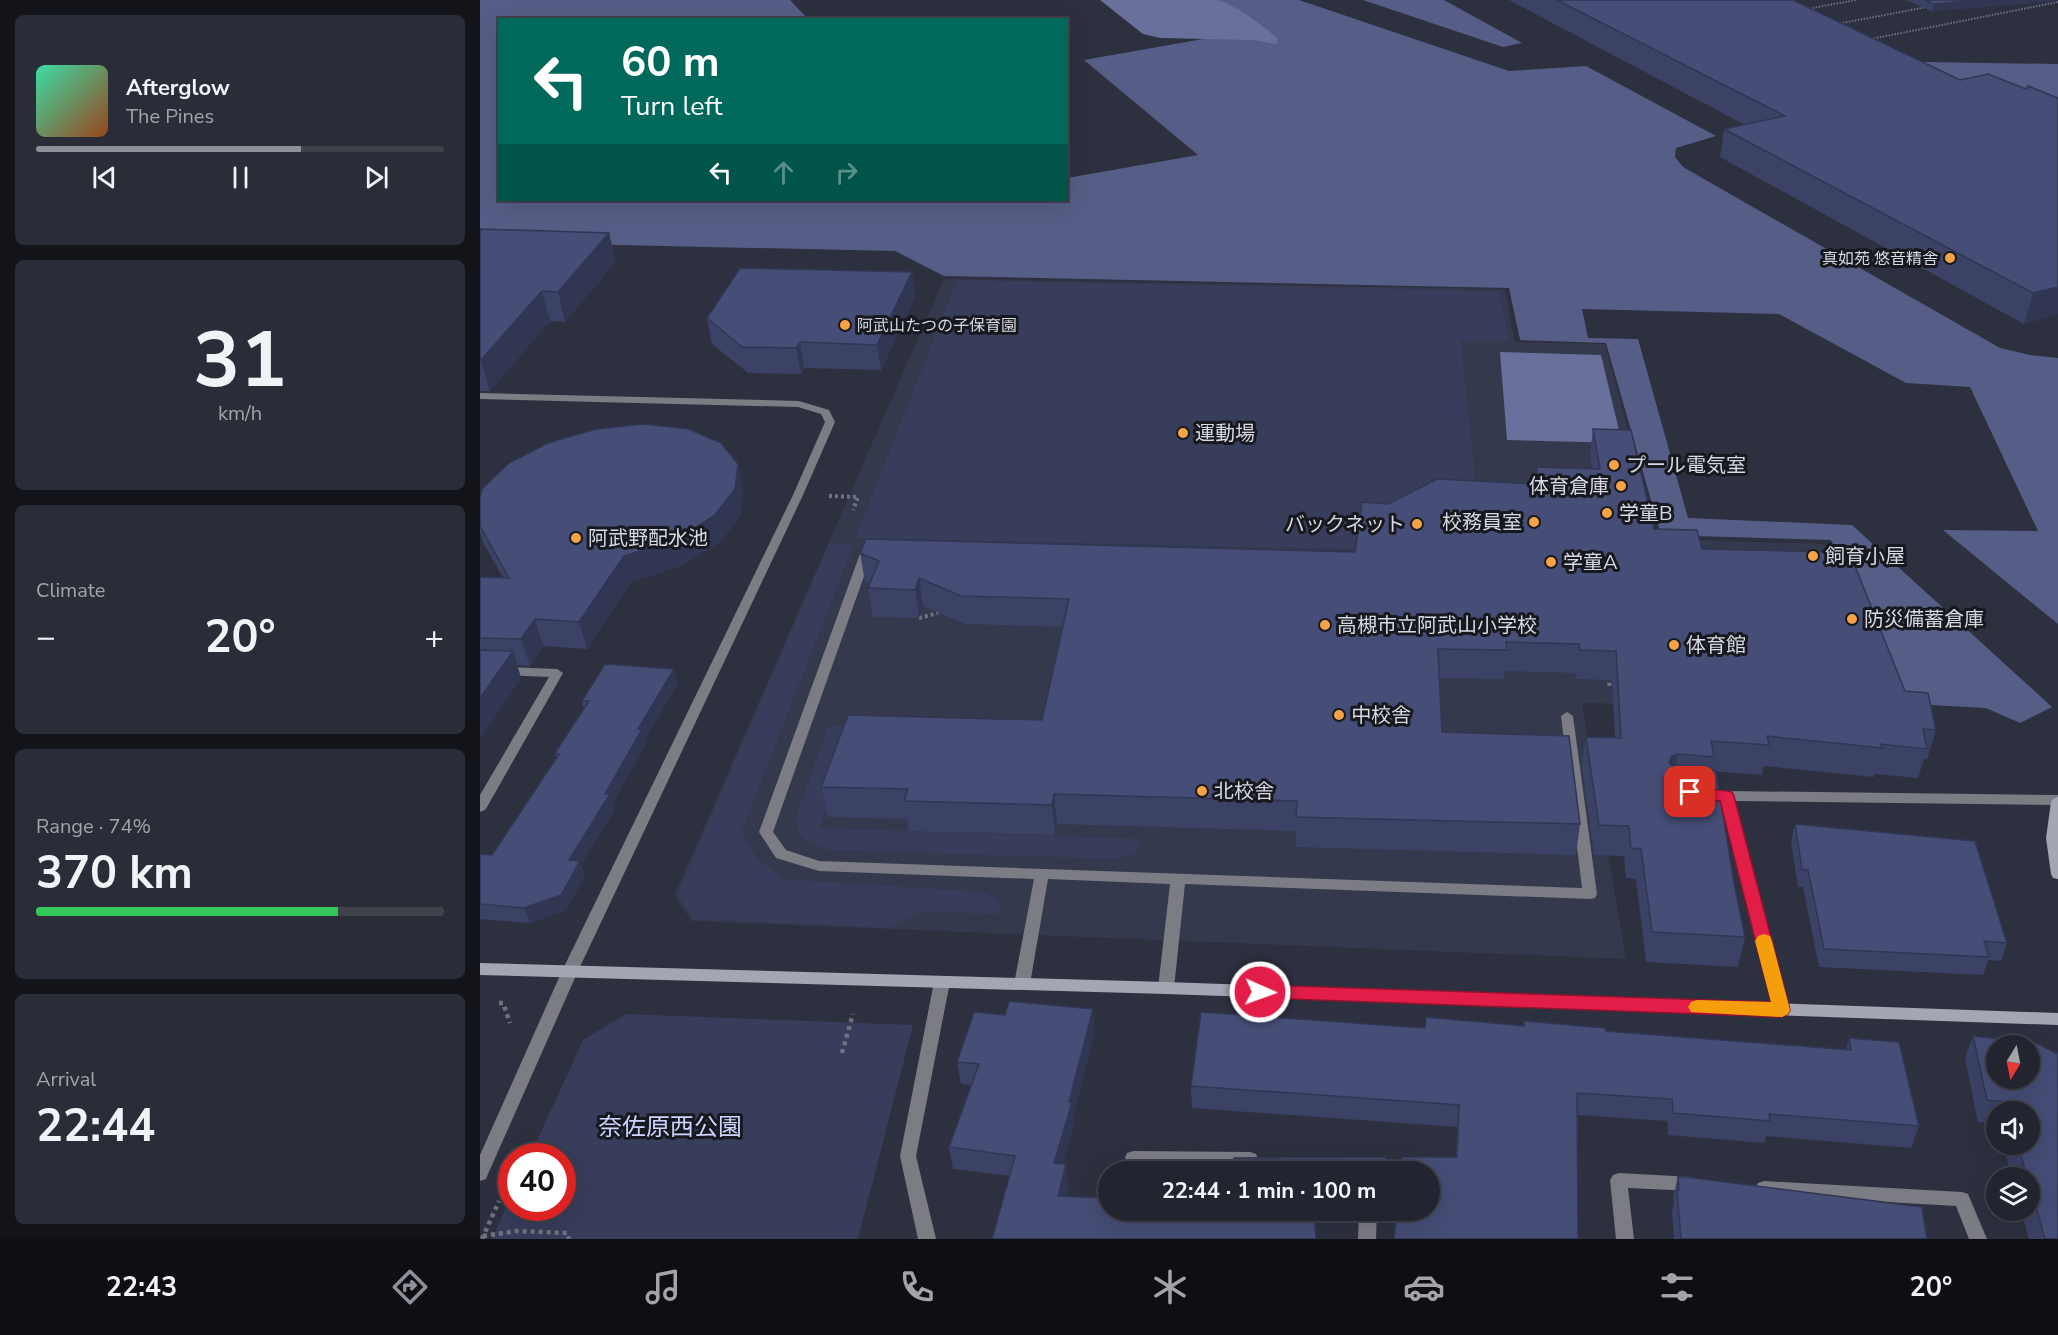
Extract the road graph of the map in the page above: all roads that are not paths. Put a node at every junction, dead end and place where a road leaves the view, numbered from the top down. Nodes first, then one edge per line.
1 (480, 396) edge
2 (870, 544) edge
3 (480, 670) edge
4 (1567, 716) dead end
5 (2058, 801) edge
6 (480, 807) edge
7 (1042, 874) junction
8 (2058, 874) edge
9 (1178, 880) junction
10 (480, 969) edge
11 (570, 971) junction
12 (942, 982) junction
13 (1022, 984) junction
14 (1166, 988) junction
15 (1782, 1010) junction
16 (2058, 1019) edge
17 (1133, 1158) dead end
18 (1263, 1160) edge
19 (480, 1174) edge
20 (1714, 1185) edge
21 (1749, 1187) edge
22 (1368, 1221) edge
23 (927, 1239) edge
24 (1367, 1239) edge
25 (1625, 1239) edge
26 (1978, 1239) edge

1 - 11 street
2 - 7 street
3 - 6 street
4 - 9 street
5 - 8 street
5 - 15 street
7 - 9 street
7 - 13 street
9 - 14 street
10 - 11 street
11 - 12 street
11 - 19 street
12 - 13 street
12 - 23 street
13 - 14 street
14 - 15 street
15 - 16 street
17 - 18 street
20 - 25 street
21 - 26 street
22 - 24 street

